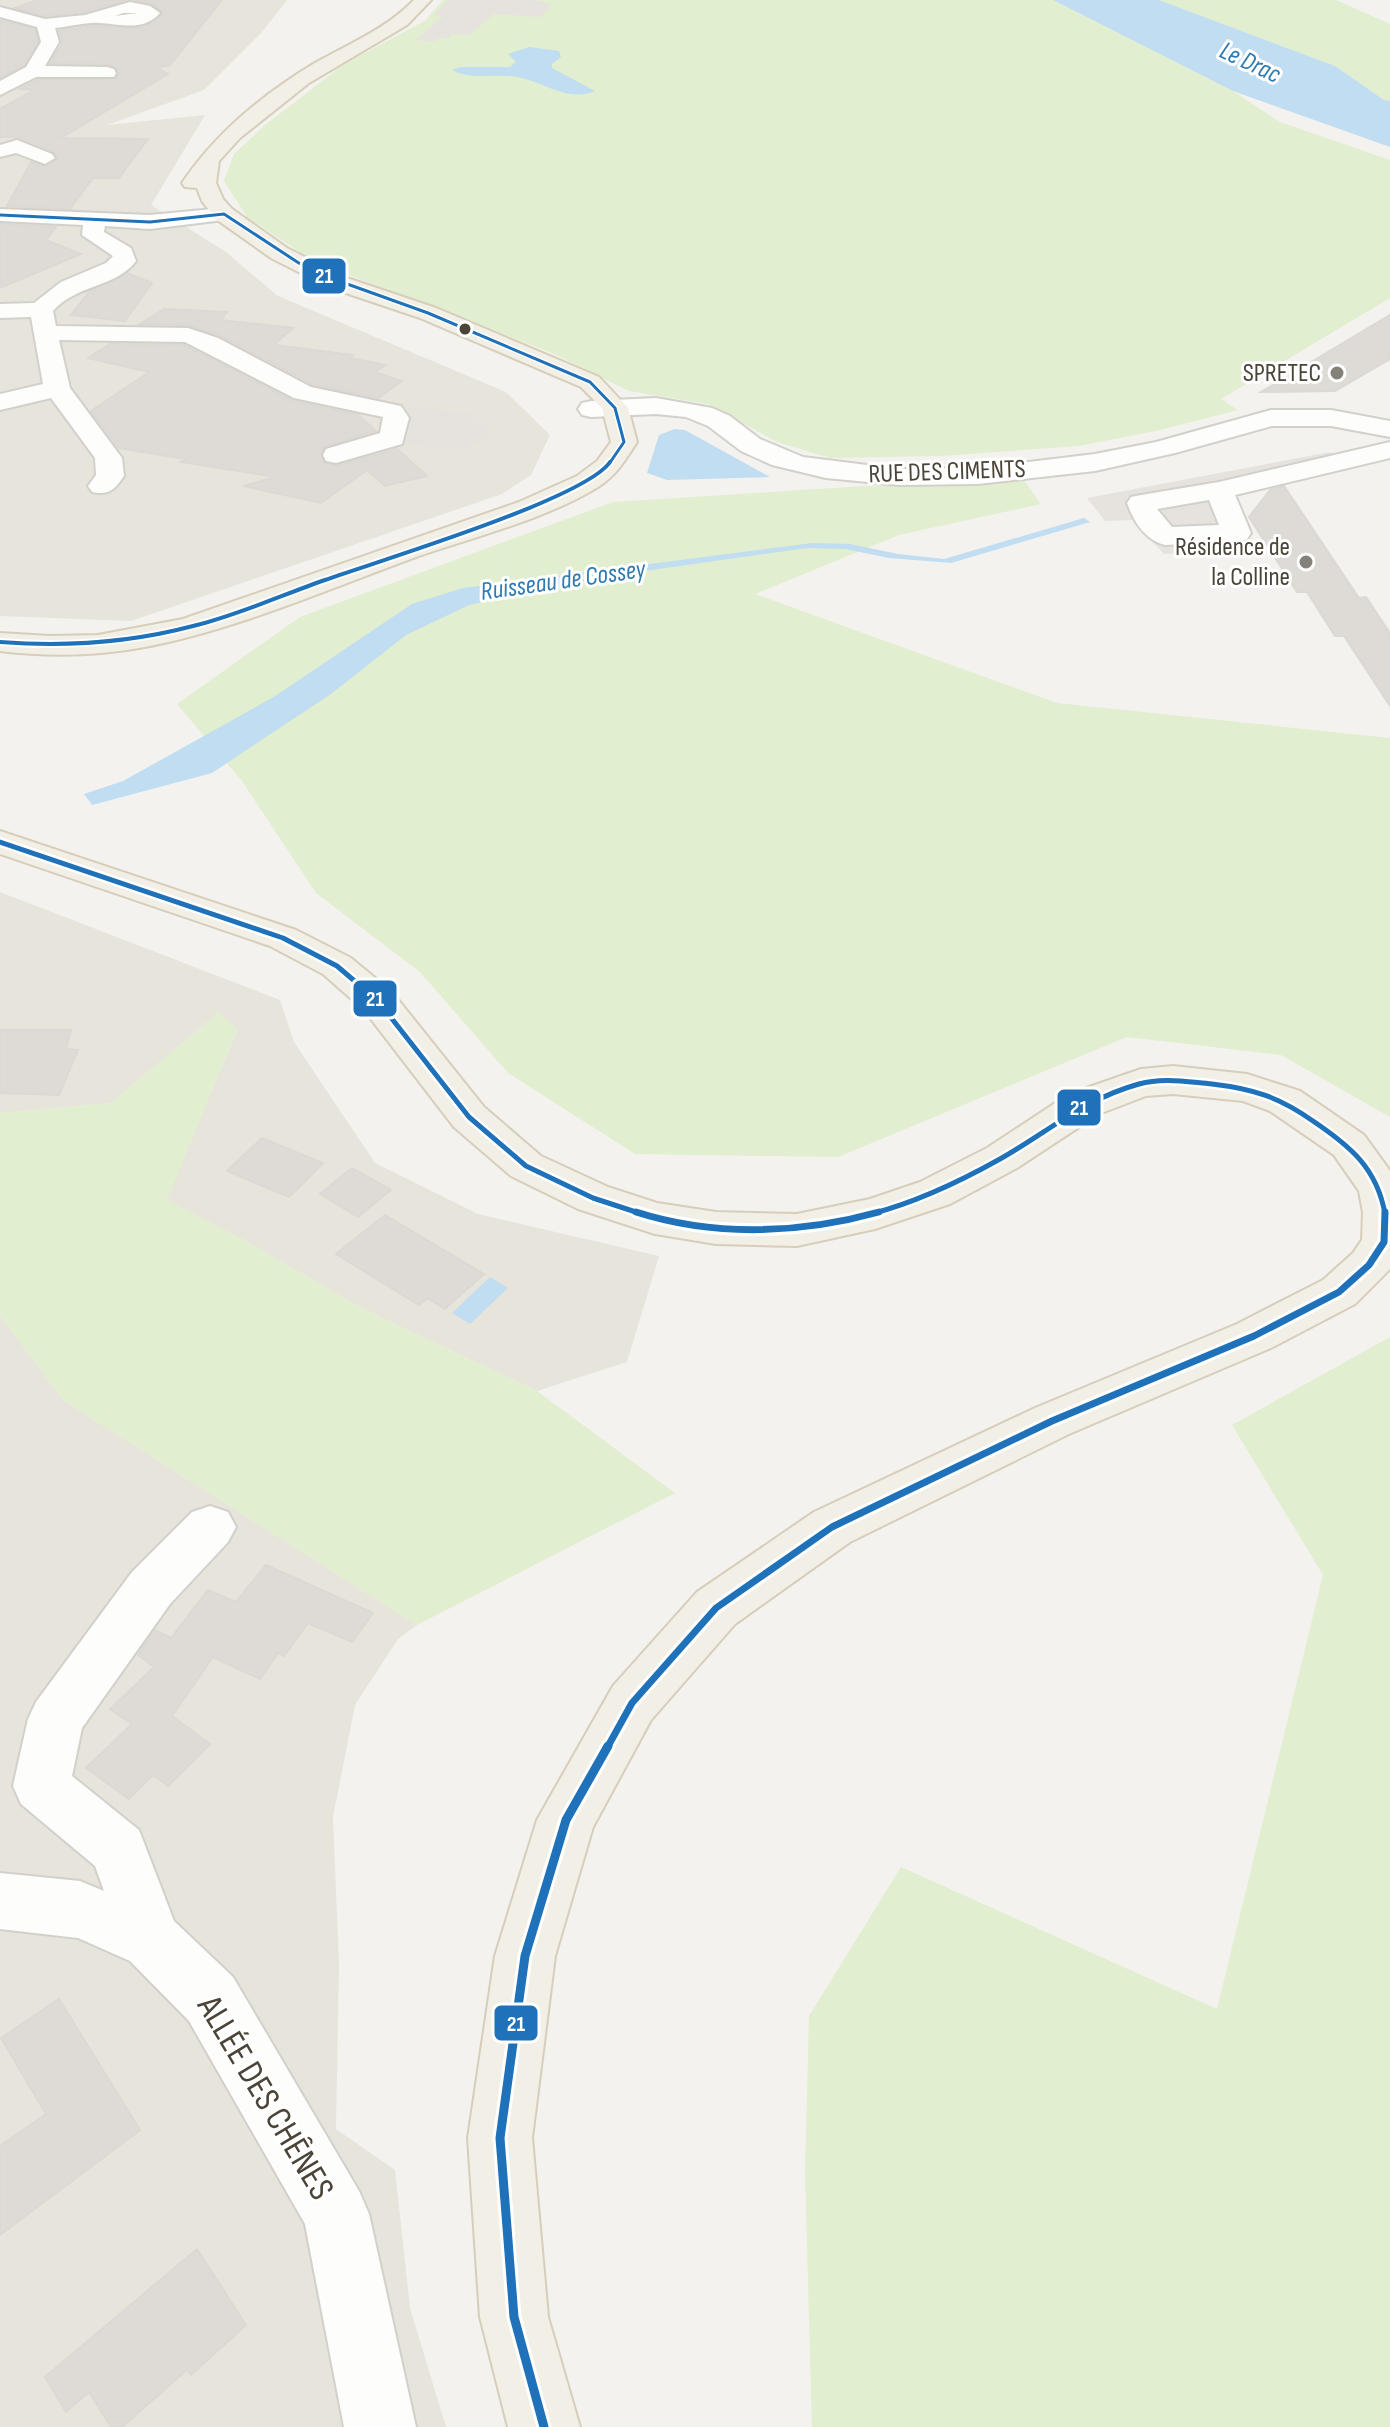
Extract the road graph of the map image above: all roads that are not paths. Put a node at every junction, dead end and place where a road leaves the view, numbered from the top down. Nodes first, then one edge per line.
1 (423, 0) edge
2 (0, 12) edge
3 (100, 17) dead end
4 (45, 24) junction
5 (33, 71) junction
6 (107, 73) dead end
7 (0, 89) edge
8 (43, 148) dead end
9 (9, 149) edge
10 (0, 215) edge
11 (216, 216) junction
12 (95, 220) junction
13 (0, 311) edge
14 (43, 322) junction
15 (57, 389) junction
16 (0, 402) edge
17 (604, 409) junction
18 (1390, 429) edge
19 (1390, 450) edge
20 (336, 455) dead end
21 (102, 486) dead end
22 (1219, 490) dead end
23 (0, 642) edge
24 (0, 842) edge
25 (210, 1527) dead end
26 (0, 1901) edge
27 (151, 1940) junction
28 (380, 2427) edge
29 (544, 2427) edge

1 - 11 main road
2 - 4 street
3 - 4 street
4 - 5 street
5 - 6 street
5 - 7 street
8 - 9 street
10 - 12 street
11 - 12 street
11 - 17 main road
12 - 14 street
13 - 14 street
14 - 15 street
14 - 20 street
15 - 16 street
15 - 21 street
17 - 18 street, RUE DES CIMENTS
17 - 23 main road
19 - 22 street
24 - 29 main road
25 - 27 street
26 - 27 street, ALLÉE DES CHÊNES
27 - 28 street, ALLÉE DES CHÊNES

